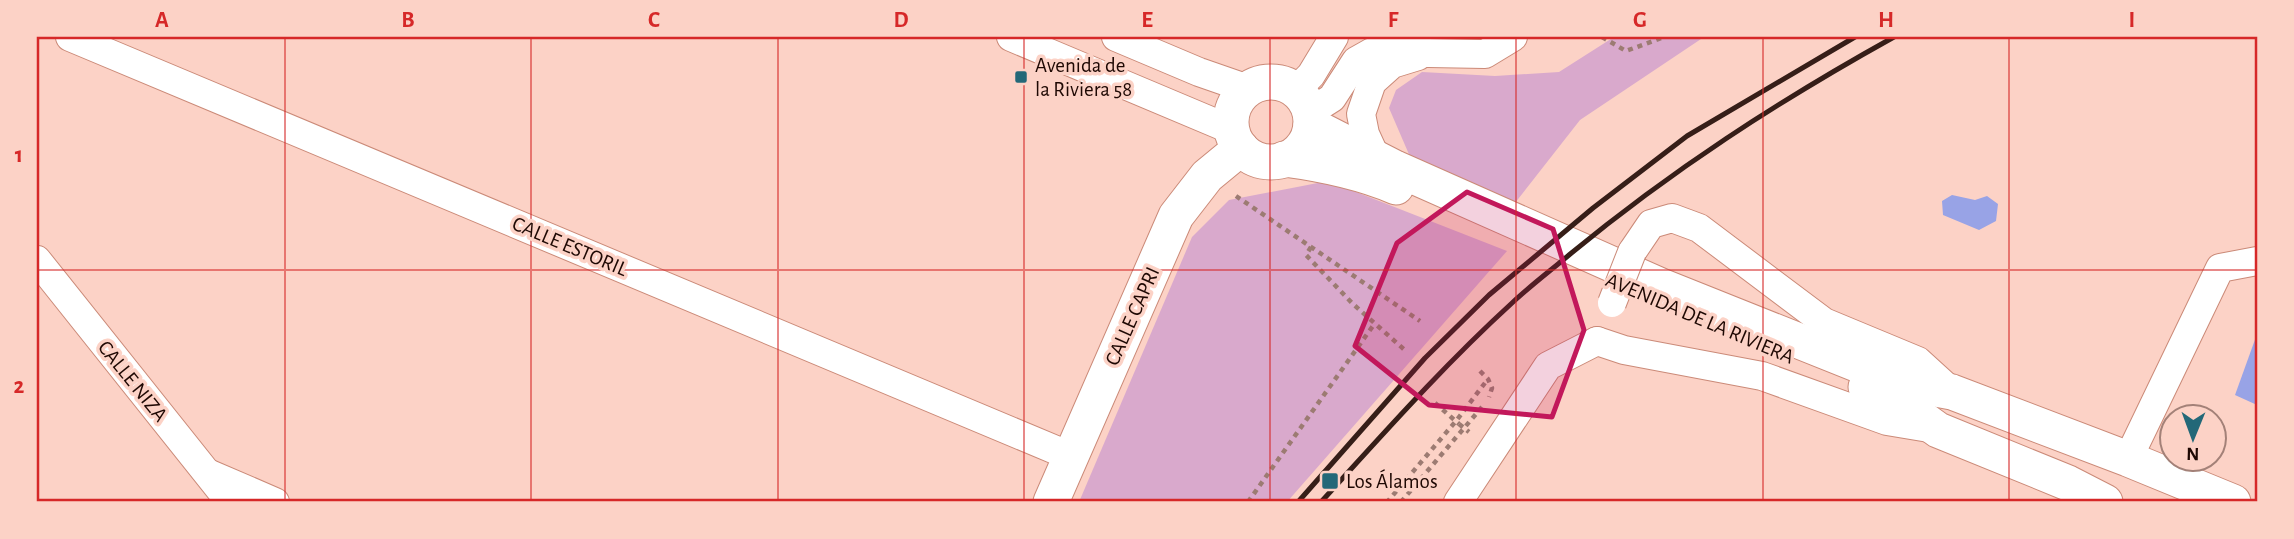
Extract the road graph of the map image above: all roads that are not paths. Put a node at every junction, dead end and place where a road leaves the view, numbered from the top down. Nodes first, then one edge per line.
1 (70, 37) edge
2 (1011, 37) edge
3 (1116, 37) edge
4 (1334, 37) edge
5 (1513, 37) edge
6 (1428, 52) junction
7 (1248, 89) junction
8 (1306, 109) junction
9 (1237, 139) junction
10 (1376, 158) junction
11 (1284, 159) junction
12 (37, 260) edge
13 (2257, 261) edge
14 (1597, 341) junction
15 (1952, 392) junction
16 (1938, 430) junction
17 (1070, 456) junction
18 (2128, 459) junction
19 (205, 472) junction
20 (230, 502) edge
21 (275, 502) edge
22 (1051, 502) edge
23 (1458, 502) edge
24 (2107, 502) edge
25 (2233, 502) edge

1 - 17 street, CALLE ESTORIL
2 - 9 street
3 - 7 street
4 - 8 street
5 - 6 street
6 - 8 street
6 - 10 street
7 - 8 street
7 - 9 street
8 - 10 street, AVENIDA DE LA RIVIERA
8 - 11 street
9 - 11 street
9 - 17 street, CALLE CAPRI
10 - 15 street, AVENIDA DE LA RIVIERA
11 - 16 street, AVENIDA DE LA RIVIERA
12 - 19 street, CALLE NIZA
13 - 18 street
14 - 15 street, bridge
14 - 16 street
14 - 23 street
15 - 18 street, AVENIDA DE LA RIVIERA
16 - 24 street, AVENIDA DE LA RIVIERA
17 - 22 street, CALLE CAPRI
18 - 24 street, AVENIDA DE LA RIVIERA
18 - 25 street, AVENIDA DE LA RIVIERA
19 - 20 street, CALLE NIZA
19 - 21 street

